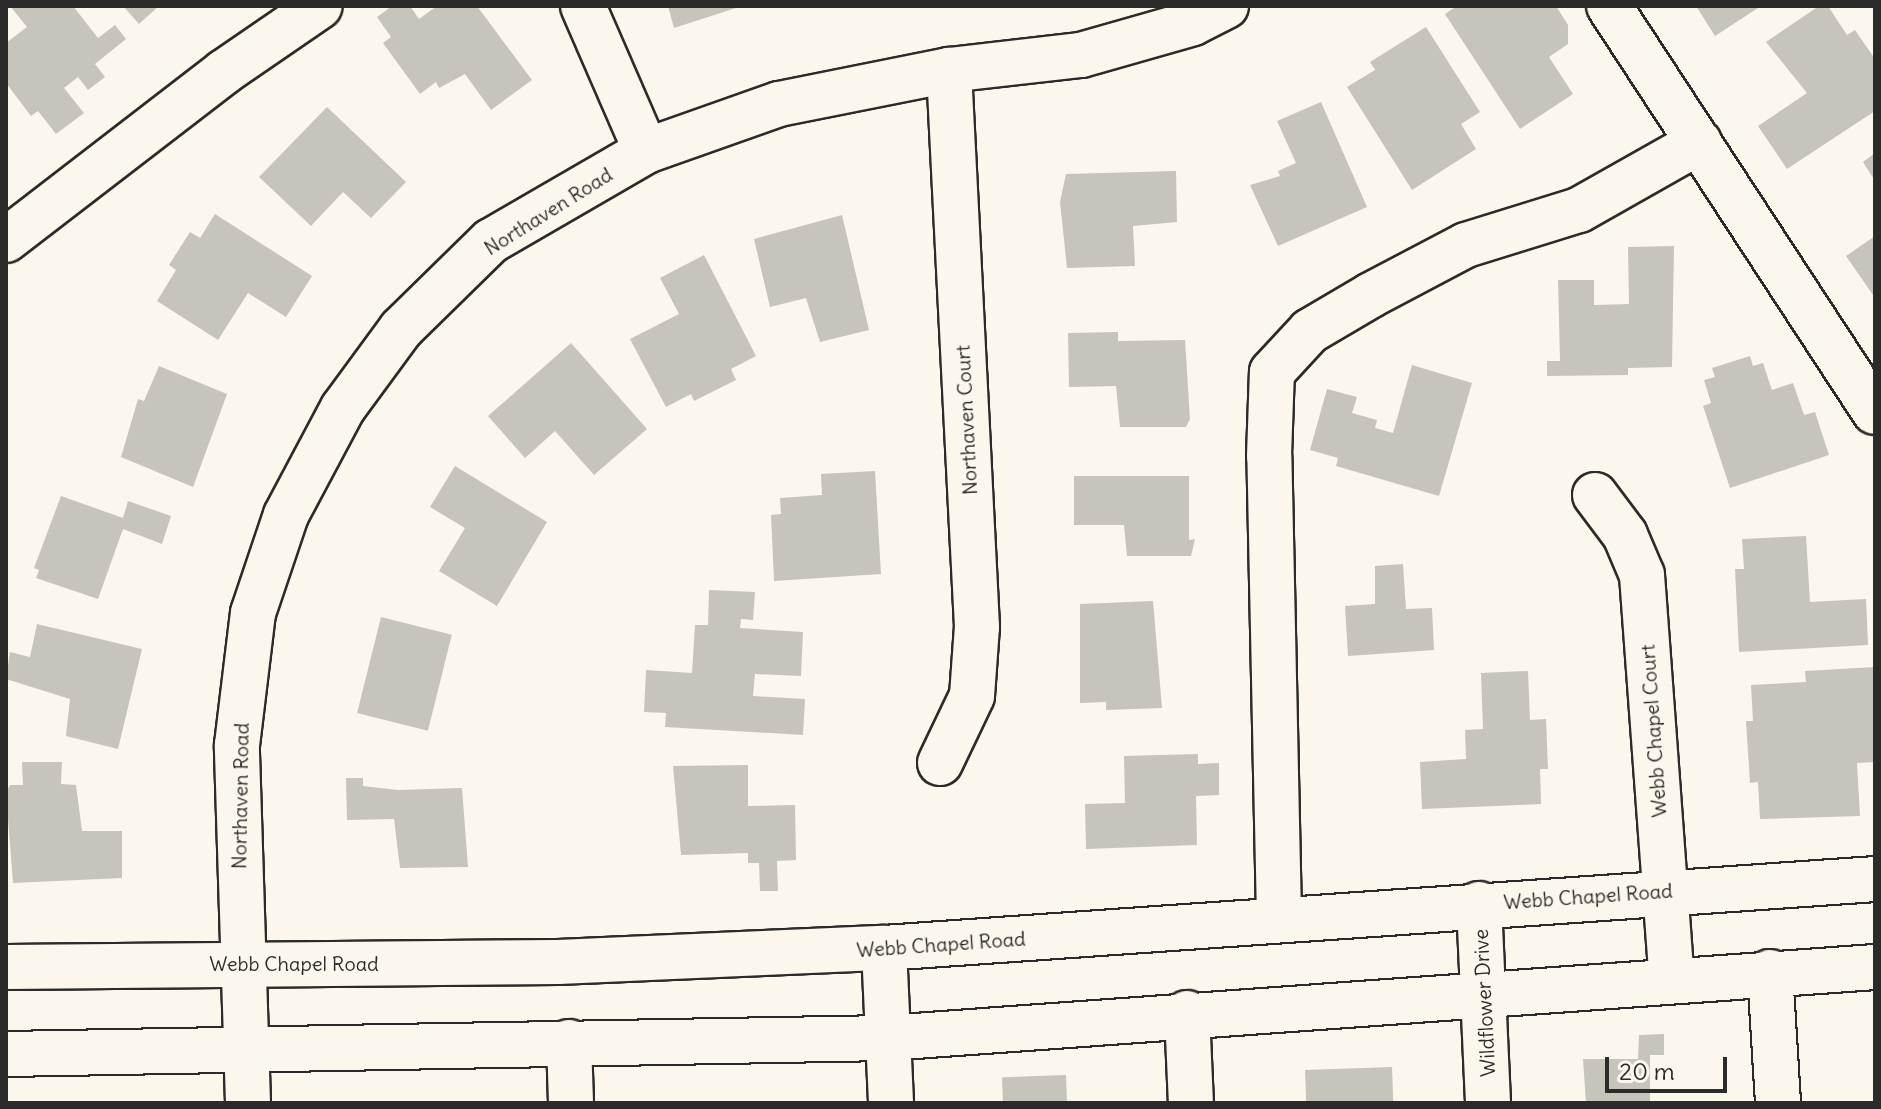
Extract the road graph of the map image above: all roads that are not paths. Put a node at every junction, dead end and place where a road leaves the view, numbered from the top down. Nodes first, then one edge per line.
1 (320, 6) edge
2 (583, 6) edge
3 (1226, 6) edge
4 (1609, 6) edge
5 (949, 70) junction
6 (1699, 142) junction
7 (646, 151) junction
8 (6, 240) edge
9 (1875, 412) edge
10 (1595, 495) dead end
11 (940, 763) dead end
12 (1875, 879) edge
13 (1666, 889) junction
14 (1479, 904) junction
15 (1279, 917) junction
16 (884, 948) junction
17 (240, 962) junction
18 (6, 967) edge
19 (1875, 967) edge
20 (1770, 972) junction
21 (1672, 979) junction
22 (1483, 993) junction
23 (1187, 1013) junction
24 (887, 1038) junction
25 (569, 1042) junction
26 (246, 1048) junction
27 (6, 1054) edge
28 (248, 1103) edge
29 (571, 1103) edge
30 (891, 1103) edge
31 (1191, 1103) edge
32 (1488, 1103) edge
33 (1778, 1103) edge

1 - 8 main road
2 - 7 main road
3 - 5 main road, Northaven Road
4 - 6 main road
5 - 7 main road, Northaven Road
5 - 11 main road, Northaven Court
6 - 9 main road
6 - 15 main road
7 - 17 main road, Northaven Road
10 - 13 main road, Webb Chapel Court
12 - 13 main road, Webb Chapel Road
13 - 14 main road, Webb Chapel Road
13 - 21 main road, Webb Chapel Court
14 - 15 main road, Webb Chapel Road
14 - 22 main road, Wildflower Drive
15 - 16 main road, Webb Chapel Road
16 - 17 main road, Webb Chapel Road
16 - 24 main road
17 - 18 main road, Webb Chapel Road
17 - 26 main road, Northaven Road
19 - 20 main road
20 - 21 main road
20 - 33 main road
21 - 22 main road
22 - 23 main road
22 - 32 main road, Wildflower Drive
23 - 24 main road
23 - 31 main road
24 - 25 main road
24 - 30 main road
25 - 26 main road
25 - 29 main road
26 - 27 main road
26 - 28 main road, Northaven Road

